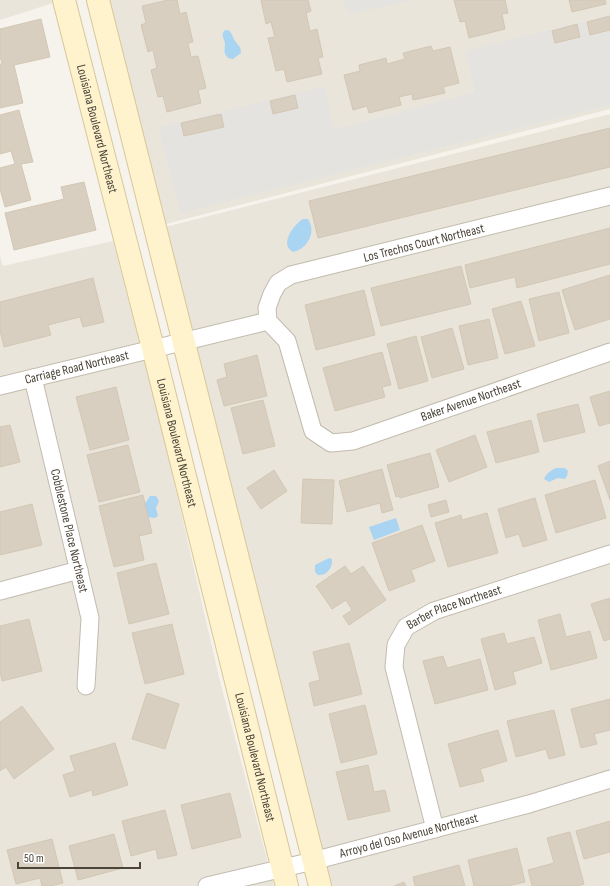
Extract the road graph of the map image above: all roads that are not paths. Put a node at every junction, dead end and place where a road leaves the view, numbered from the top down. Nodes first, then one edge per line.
1 (64, 0) edge
2 (98, 0) edge
3 (610, 196) edge
4 (268, 321) junction
5 (184, 341) junction
6 (153, 348) junction
7 (610, 352) edge
8 (33, 378) junction
9 (0, 386) edge
10 (610, 554) edge
11 (78, 570) junction
12 (0, 591) edge
13 (86, 686) dead end
14 (610, 778) edge
15 (435, 829) junction
16 (313, 861) junction
17 (284, 877) edge
18 (207, 886) edge
19 (320, 886) edge

1 - 6 street, Louisiana Boulevard Northeast
2 - 5 street
3 - 4 street, Los Trechos Court Northeast
4 - 5 street
4 - 7 street, Baker Avenue Northeast
5 - 6 street, Carriage Road Northeast
5 - 16 street
6 - 8 street, Carriage Road Northeast
6 - 17 street, Louisiana Boulevard Northeast
8 - 9 street, Carriage Road Northeast
8 - 11 street, Cobblestone Place Northeast
10 - 15 street, Barber Place Northeast
11 - 12 street
11 - 13 street, Cobblestone Place Northeast
14 - 15 street, Arroyo del Oso Avenue Northeast
15 - 16 street, Arroyo del Oso Avenue Northeast
16 - 17 street, Arroyo del Oso Avenue Northeast
16 - 19 street
17 - 18 street, Arroyo del Oso Avenue Northeast

